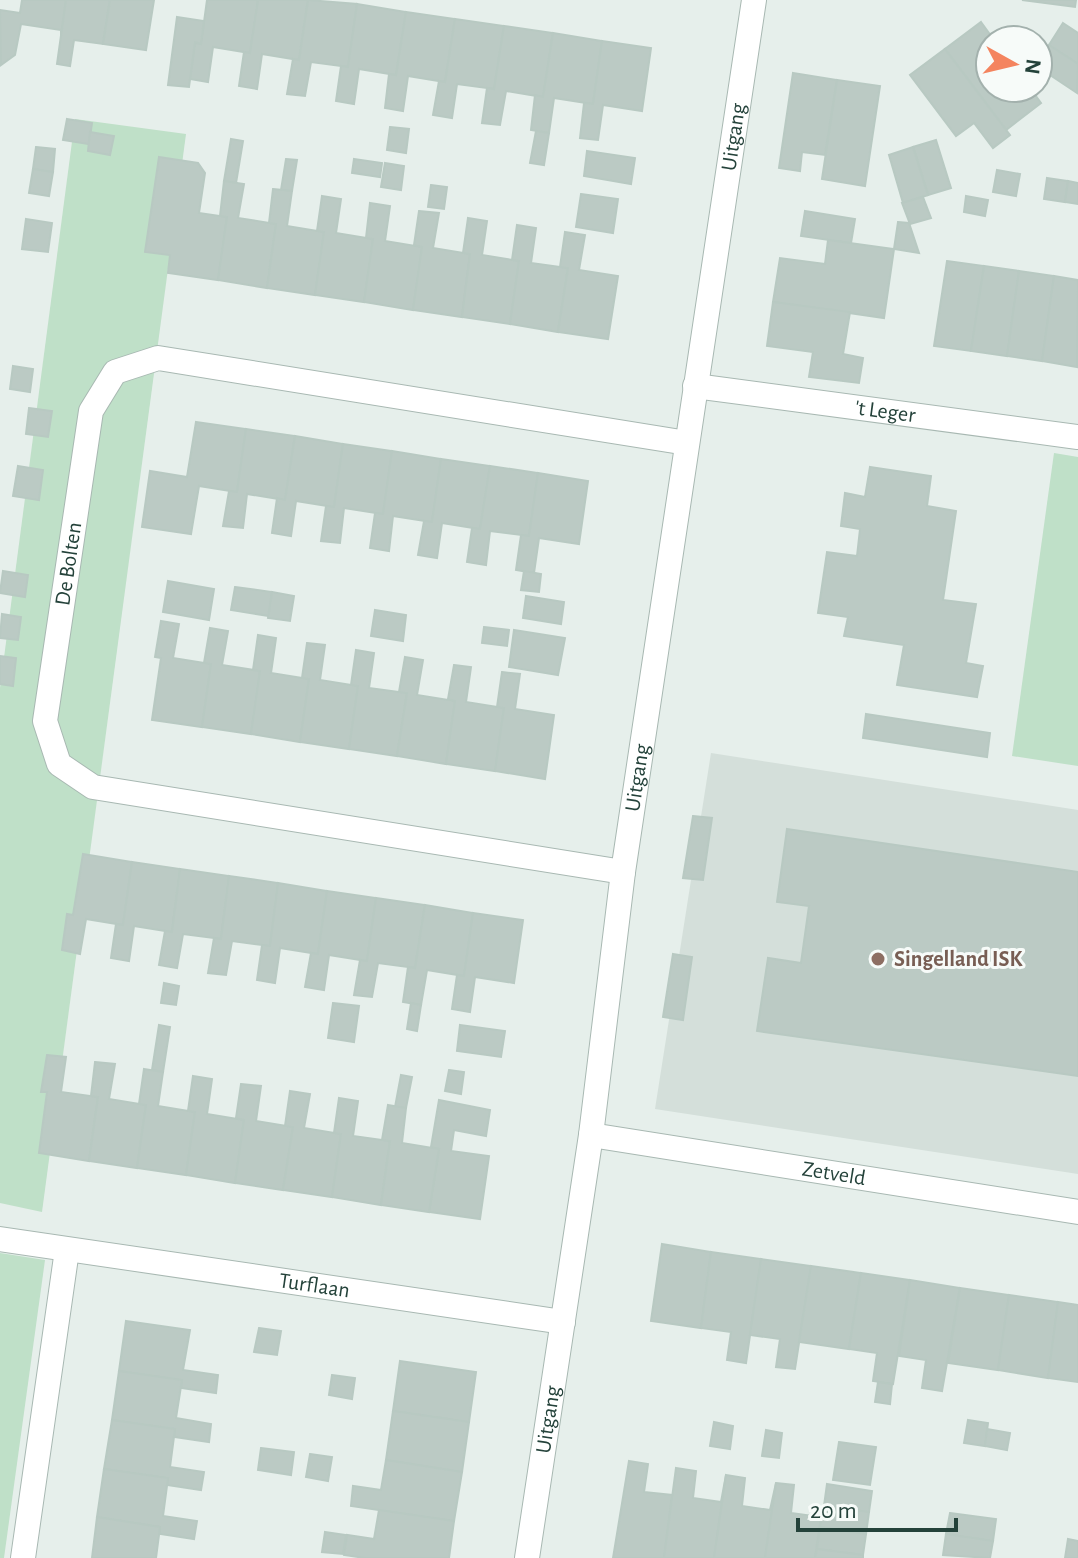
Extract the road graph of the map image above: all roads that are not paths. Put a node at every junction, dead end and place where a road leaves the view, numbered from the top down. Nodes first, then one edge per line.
1 (754, 0) edge
2 (695, 386) junction
3 (1078, 437) edge
4 (687, 443) junction
5 (623, 872) junction
6 (591, 1135) junction
7 (1078, 1212) edge
8 (0, 1239) edge
9 (67, 1250) junction
10 (563, 1322) junction
11 (23, 1558) edge
12 (527, 1558) edge

1 - 2 street, Uitgang
2 - 3 street, 't Leger
2 - 4 street, Uitgang
4 - 5 street, Uitgang
4 - 5 street, De Bolten
5 - 6 street, Uitgang
6 - 7 street, Zetveld
6 - 10 street, Uitgang
8 - 9 street, Turflaan
9 - 10 street, Turflaan
9 - 11 street
10 - 12 street, Uitgang

